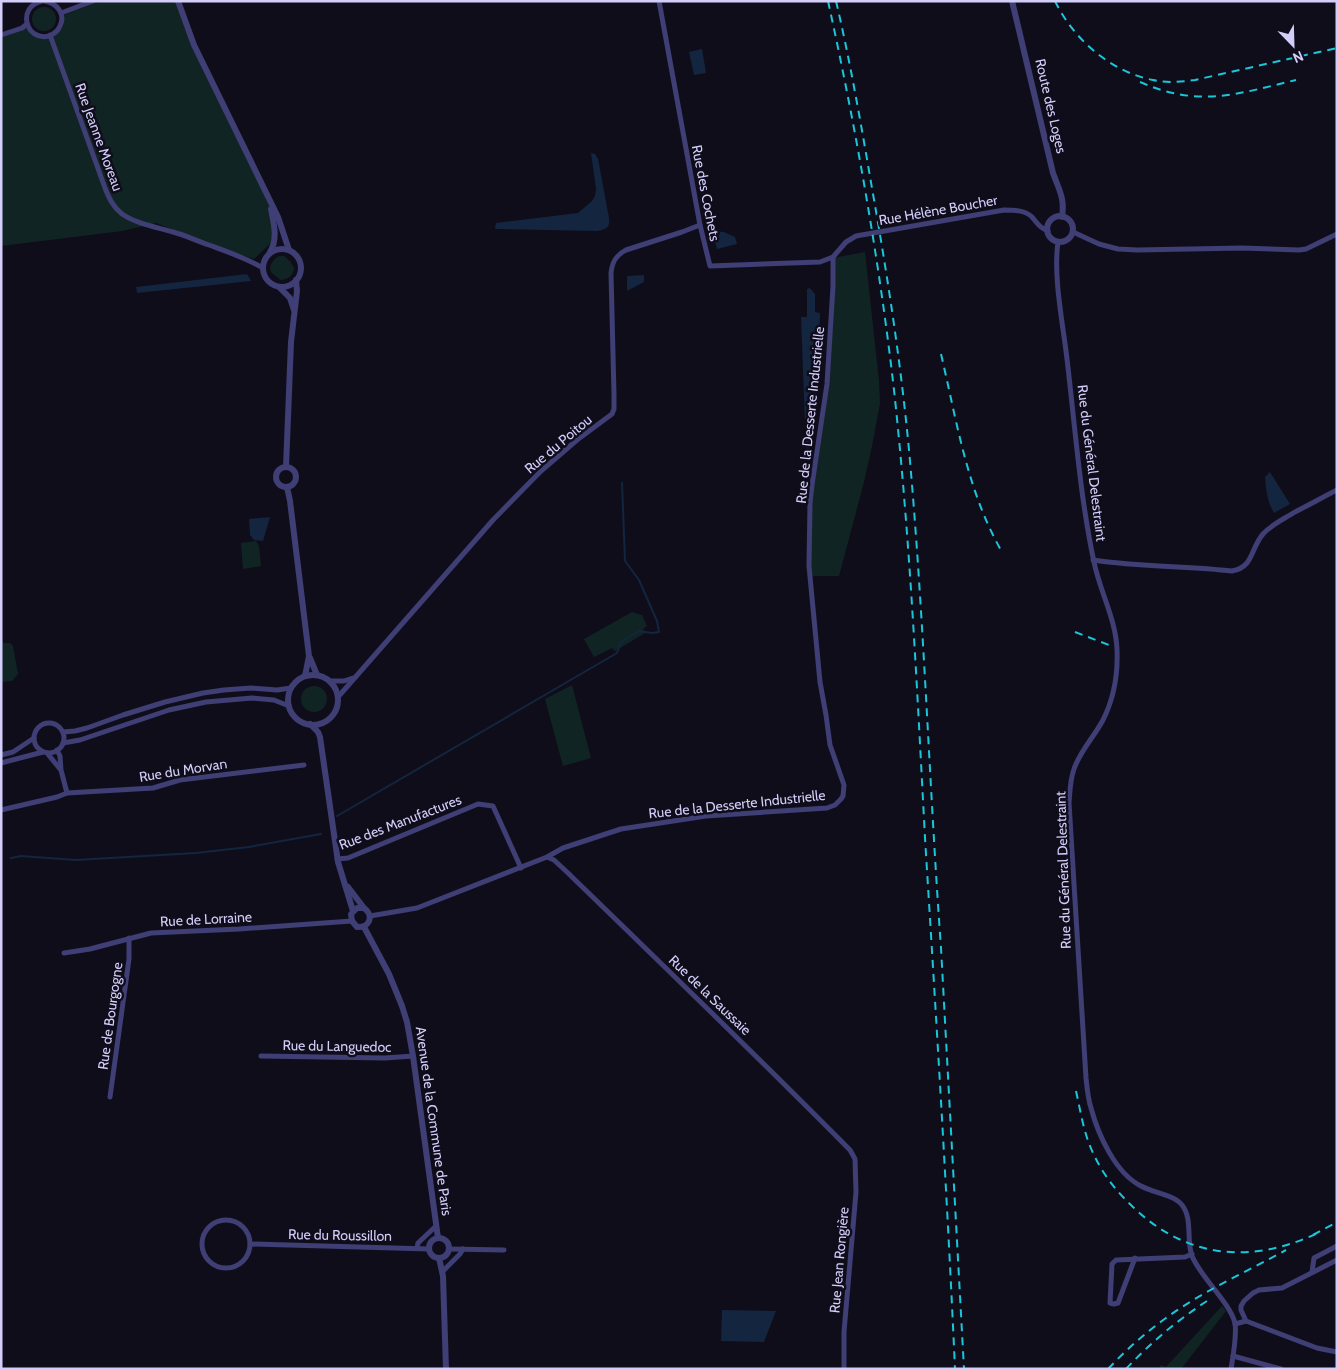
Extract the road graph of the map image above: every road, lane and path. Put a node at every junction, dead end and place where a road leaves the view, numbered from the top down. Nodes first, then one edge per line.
1 (93, 1) edge
2 (178, 1) edge
3 (659, 1) edge
4 (1012, 1) edge
5 (40, 2) edge
6 (61, 13) junction
7 (27, 24) junction
8 (1, 35) edge
9 (50, 35) junction
10 (269, 200) junction
11 (1062, 217) junction
12 (700, 225) junction
13 (1048, 232) junction
14 (1073, 232) junction
15 (1337, 234) edge
16 (1058, 242) junction
17 (289, 250) junction
18 (269, 253) junction
19 (833, 257) junction
20 (263, 268) junction
21 (296, 280) junction
22 (279, 287) junction
23 (294, 312) junction
24 (286, 467) junction
25 (287, 487) junction
26 (1337, 490) edge
27 (1093, 560) junction
28 (309, 656) junction
29 (317, 675) junction
30 (305, 676) junction
31 (354, 678) junction
32 (330, 681) junction
33 (292, 688) junction
34 (338, 697) junction
35 (289, 706) junction
36 (326, 721) junction
37 (310, 724) junction
38 (62, 732) junction
39 (34, 738) junction
40 (320, 738) junction
41 (63, 744) junction
42 (57, 750) junction
43 (45, 752) junction
44 (1, 755) edge
45 (1, 763) edge
46 (304, 765) dead end
47 (61, 770) junction
48 (67, 793) junction
49 (1, 810) edge
50 (547, 858) junction
51 (337, 859) junction
52 (521, 868) junction
53 (344, 882) junction
54 (364, 908) junction
55 (353, 911) junction
56 (370, 916) junction
57 (352, 921) junction
58 (364, 927) junction
59 (129, 938) junction
60 (64, 953) dead end
61 (261, 1056) dead end
62 (413, 1056) junction
63 (110, 1096) dead end
64 (854, 1155) joint
65 (436, 1226) junction
66 (438, 1238) junction
67 (250, 1244) junction
68 (1337, 1246) edge
69 (417, 1248) junction
70 (429, 1249) junction
71 (449, 1249) junction
72 (463, 1249) junction
73 (504, 1250) dead end
74 (1192, 1254) junction
75 (439, 1258) junction
76 (1134, 1258) junction
77 (1337, 1260) edge
78 (442, 1272) junction
79 (1312, 1272) junction
80 (1246, 1320) junction
81 (1235, 1324) junction
82 (1337, 1352) edge
83 (1233, 1356) junction
84 (446, 1369) edge
85 (844, 1369) edge
86 (1231, 1369) edge
87 (1281, 1369) edge

1 - 6 street
2 - 10 street
3 - 12 street, Rue des Cochets
4 - 11 street, Route des Loges
5 - 6 street
5 - 7 street
6 - 9 street
7 - 8 street
7 - 9 street
9 - 20 street, Rue Jeanne Moreau
10 - 17 street
10 - 18 street
11 - 13 street
11 - 14 street
12 - 19 street, Rue des Cochets
12 - 31 street, Rue du Poitou
13 - 16 street
13 - 19 street, Rue Hélène Boucher
14 - 15 street
14 - 16 street
16 - 27 street, Rue du Général Delestraint
17 - 18 street
17 - 21 street
18 - 20 street
19 - 50 street, Rue de la Desserte Industrielle
20 - 22 street
21 - 22 street
21 - 23 street
22 - 23 street
23 - 24 street
24 - 25 street
24 - 25 street
25 - 28 street
26 - 27 street
27 - 74 street, Rue du Général Delestraint
28 - 29 street
28 - 30 street
29 - 30 street
29 - 32 street
30 - 33 street
31 - 32 street
31 - 34 street, Rue du Poitou
32 - 34 street
33 - 35 street
33 - 38 street
34 - 36 street
35 - 37 street
35 - 41 street
36 - 37 street
36 - 40 street
37 - 40 street
38 - 39 street
38 - 41 street
39 - 43 street
39 - 44 street
40 - 51 street
41 - 42 street
42 - 43 street
42 - 47 street
43 - 45 street
43 - 47 street
46 - 48 street, Rue du Morvan
47 - 48 street
48 - 49 street, Rue du Morvan
50 - 52 street, Rue de la Desserte Industrielle
50 - 64 street, Rue de la Saussaie
51 - 52 street, Rue des Manufactures
51 - 53 street
52 - 56 street, Rue de la Desserte Industrielle
53 - 54 street
53 - 55 street
54 - 55 street
54 - 56 street
55 - 57 street
56 - 58 street
57 - 58 street
57 - 59 street, Rue de Lorraine
58 - 62 street, Avenue de la Commune de Paris
59 - 60 street, Rue de Lorraine
59 - 63 street, Rue de Bourgogne
61 - 62 street, Rue du Languedoc
62 - 65 street, Avenue de la Commune de Paris
64 - 85 street, Rue Jean Rongière
65 - 66 street, Avenue de la Commune de Paris
65 - 69 street
66 - 70 street
66 - 71 street
67 - 67 street
67 - 69 street, Rue du Roussillon
68 - 79 street
69 - 70 street, Rue du Roussillon
70 - 75 street
71 - 72 street
71 - 75 street
72 - 73 street
72 - 78 street
74 - 76 street
74 - 81 street, Rue du Général Delestraint
75 - 78 street
76 - 76 street
77 - 79 street
78 - 84 street
79 - 80 street
80 - 81 street
80 - 82 street
81 - 83 street
83 - 86 street
83 - 87 street

